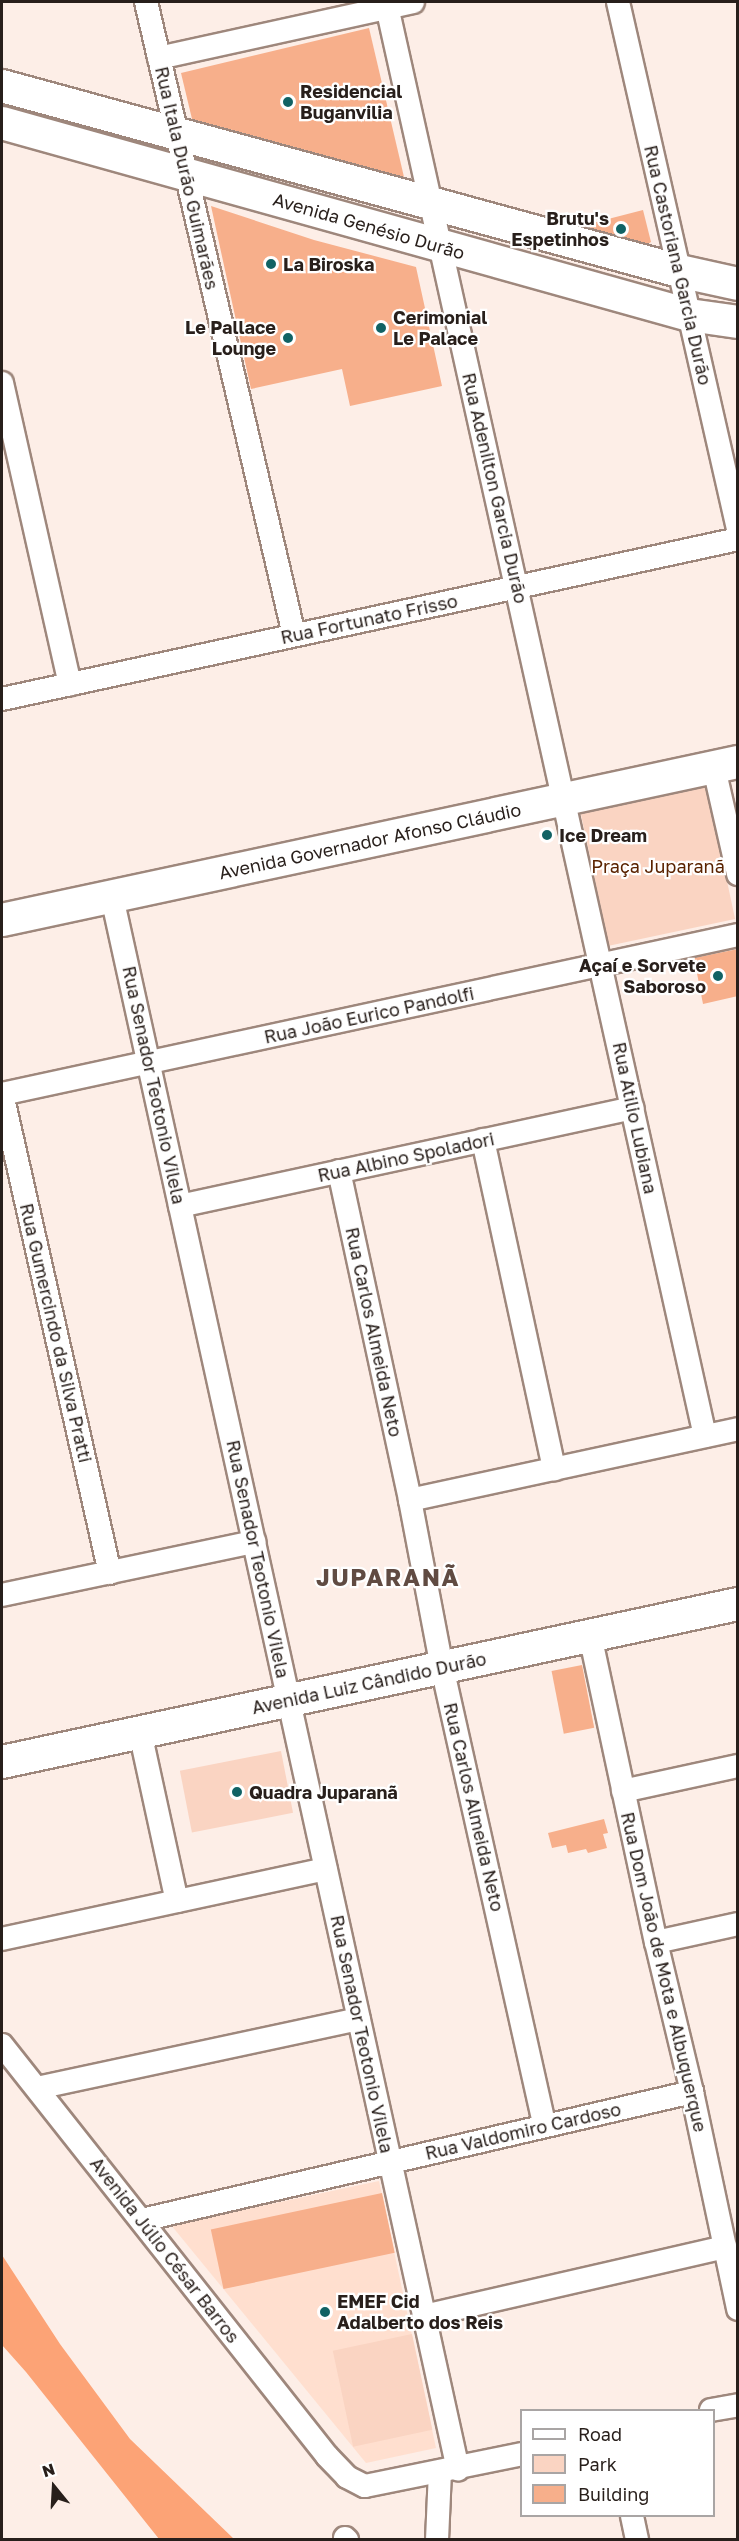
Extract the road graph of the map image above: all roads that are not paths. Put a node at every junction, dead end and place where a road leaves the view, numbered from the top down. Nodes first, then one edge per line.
1 (146, 2) edge
2 (413, 2) edge
3 (618, 2) edge
4 (386, 4) edge
5 (159, 58) junction
6 (2, 86) edge
7 (2, 123) edge
8 (176, 135) junction
9 (185, 174) junction
10 (431, 202) junction
11 (441, 246) junction
12 (679, 271) junction
13 (738, 284) edge
14 (689, 315) junction
15 (738, 322) edge
16 (2, 383) edge
17 (738, 529) edge
18 (738, 539) edge
19 (517, 587) junction
20 (294, 635) junction
21 (70, 684) junction
22 (2, 699) edge
23 (726, 765) edge
24 (565, 799) junction
25 (738, 874) edge
26 (112, 897) junction
27 (2, 920) edge
28 (738, 936) edge
29 (602, 965) junction
30 (149, 1062) junction
31 (2, 1094) edge
32 (633, 1108) junction
33 (483, 1140) junction
34 (339, 1171) junction
35 (180, 1206) junction
36 (738, 1429) edge
37 (705, 1436) junction
38 (554, 1469) junction
39 (410, 1500) junction
40 (254, 1542) junction
41 (110, 1573) junction
42 (2, 1595) edge
43 (738, 1604) edge
44 (590, 1635) junction
45 (442, 1667) junction
46 (289, 1700) junction
47 (140, 1732) junction
48 (2, 1762) edge
49 (738, 1766) edge
50 (622, 1791) junction
51 (326, 1869) junction
52 (177, 1901) junction
53 (738, 1924) edge
54 (2, 1939) edge
55 (656, 1942) junction
56 (359, 2019) junction
57 (2, 2044) edge
58 (37, 2088) junction
59 (692, 2092) junction
60 (545, 2126) junction
61 (390, 2162) junction
62 (142, 2220) junction
63 (725, 2247) junction
64 (738, 2308) edge
65 (424, 2316) junction
66 (738, 2405) edge
67 (715, 2409) edge
68 (520, 2454) edge
69 (449, 2470) junction
70 (632, 2517) edge
71 (438, 2540) edge
72 (637, 2540) edge

1 - 5 street, Rua Itala Durão Guimarães
2 - 4 street
3 - 12 street, Rua Castoriana Garcia Durão
4 - 5 street
4 - 10 street, Rua Adenilton Garcia Durão
5 - 8 street, Rua Itala Durão Guimarães
6 - 8 main road
7 - 9 main road, Avenida Genésio Durão
8 - 9 street, Rua Itala Durão Guimarães
8 - 10 main road
9 - 11 main road, Avenida Genésio Durão
9 - 20 street, Rua Itala Durão Guimarães
10 - 11 street, Rua Adenilton Garcia Durão
10 - 12 main road
11 - 14 main road, Avenida Genésio Durão
11 - 19 street, Rua Adenilton Garcia Durão
12 - 13 main road
12 - 14 street, Rua Castoriana Garcia Durão
14 - 15 main road, Avenida Genésio Durão
14 - 17 street, Rua Castoriana Garcia Durão
16 - 21 street
18 - 19 street, Rua Fortunato Frisso
19 - 20 street, Rua Fortunato Frisso
19 - 24 street, Rua Adenilton Garcia Durão
20 - 21 street, Rua Fortunato Frisso
21 - 22 street, Rua Fortunato Frisso
23 - 24 main road, Avenida Governador Afonso Cláudio
23 - 25 street
24 - 26 main road, Avenida Governador Afonso Cláudio
24 - 29 street, Rua Atilio Lubiana
26 - 27 main road, Avenida Governador Afonso Cláudio
26 - 30 street, Rua Senador Teotonio Vilela
28 - 29 street, Rua João Eurico Pandolfi
29 - 30 street, Rua João Eurico Pandolfi
29 - 32 street, Rua Atilio Lubiana
30 - 31 street, Rua João Eurico Pandolfi
30 - 35 street, Rua Senador Teotonio Vilela
31 - 41 street, Rua Gumercindo da Silva Pratti
32 - 33 street, Rua Albino Spoladori
32 - 37 street, Rua Atilio Lubiana
33 - 34 street, Rua Albino Spoladori
33 - 38 street
34 - 35 street, Rua Albino Spoladori
34 - 39 street, Rua Carlos Almeida Neto
35 - 40 street, Rua Senador Teotonio Vilela
36 - 37 street
37 - 38 street
38 - 39 street
39 - 45 street, Rua Carlos Almeida Neto
40 - 41 street
40 - 46 street, Rua Senador Teotonio Vilela
41 - 42 street
43 - 44 main road, Avenida Luiz Cândido Durão
44 - 45 main road, Avenida Luiz Cândido Durão
44 - 50 street, Rua Dom João de Mota e Albuquerque
45 - 46 main road, Avenida Luiz Cândido Durão
45 - 60 street, Rua Carlos Almeida Neto
46 - 47 main road, Avenida Luiz Cândido Durão
46 - 51 street, Rua Senador Teotonio Vilela
47 - 48 main road, Avenida Luiz Cândido Durão
47 - 52 street
49 - 50 street
50 - 55 street, Rua Dom João de Mota e Albuquerque
51 - 52 street
51 - 56 street, Rua Senador Teotonio Vilela
52 - 54 street
53 - 55 street
55 - 59 street, Rua Dom João de Mota e Albuquerque
56 - 58 street
56 - 61 street, Rua Senador Teotonio Vilela
57 - 58 street, Avenida Júlio César Barros
58 - 62 street, Avenida Júlio César Barros
59 - 60 street, Rua Valdomiro Cardoso
59 - 63 street, Rua Dom João de Mota e Albuquerque
60 - 61 street, Rua Valdomiro Cardoso
61 - 62 street, Rua Valdomiro Cardoso
61 - 65 street, Rua Senador Teotonio Vilela
62 - 69 street, Avenida Júlio César Barros
63 - 64 street, Rua Dom João de Mota e Albuquerque
63 - 65 street
65 - 69 street, Rua Senador Teotonio Vilela
66 - 67 street
68 - 69 street, Avenida Júlio César Barros
69 - 71 street, Rua Senador Teotonio Vilela
70 - 72 street

